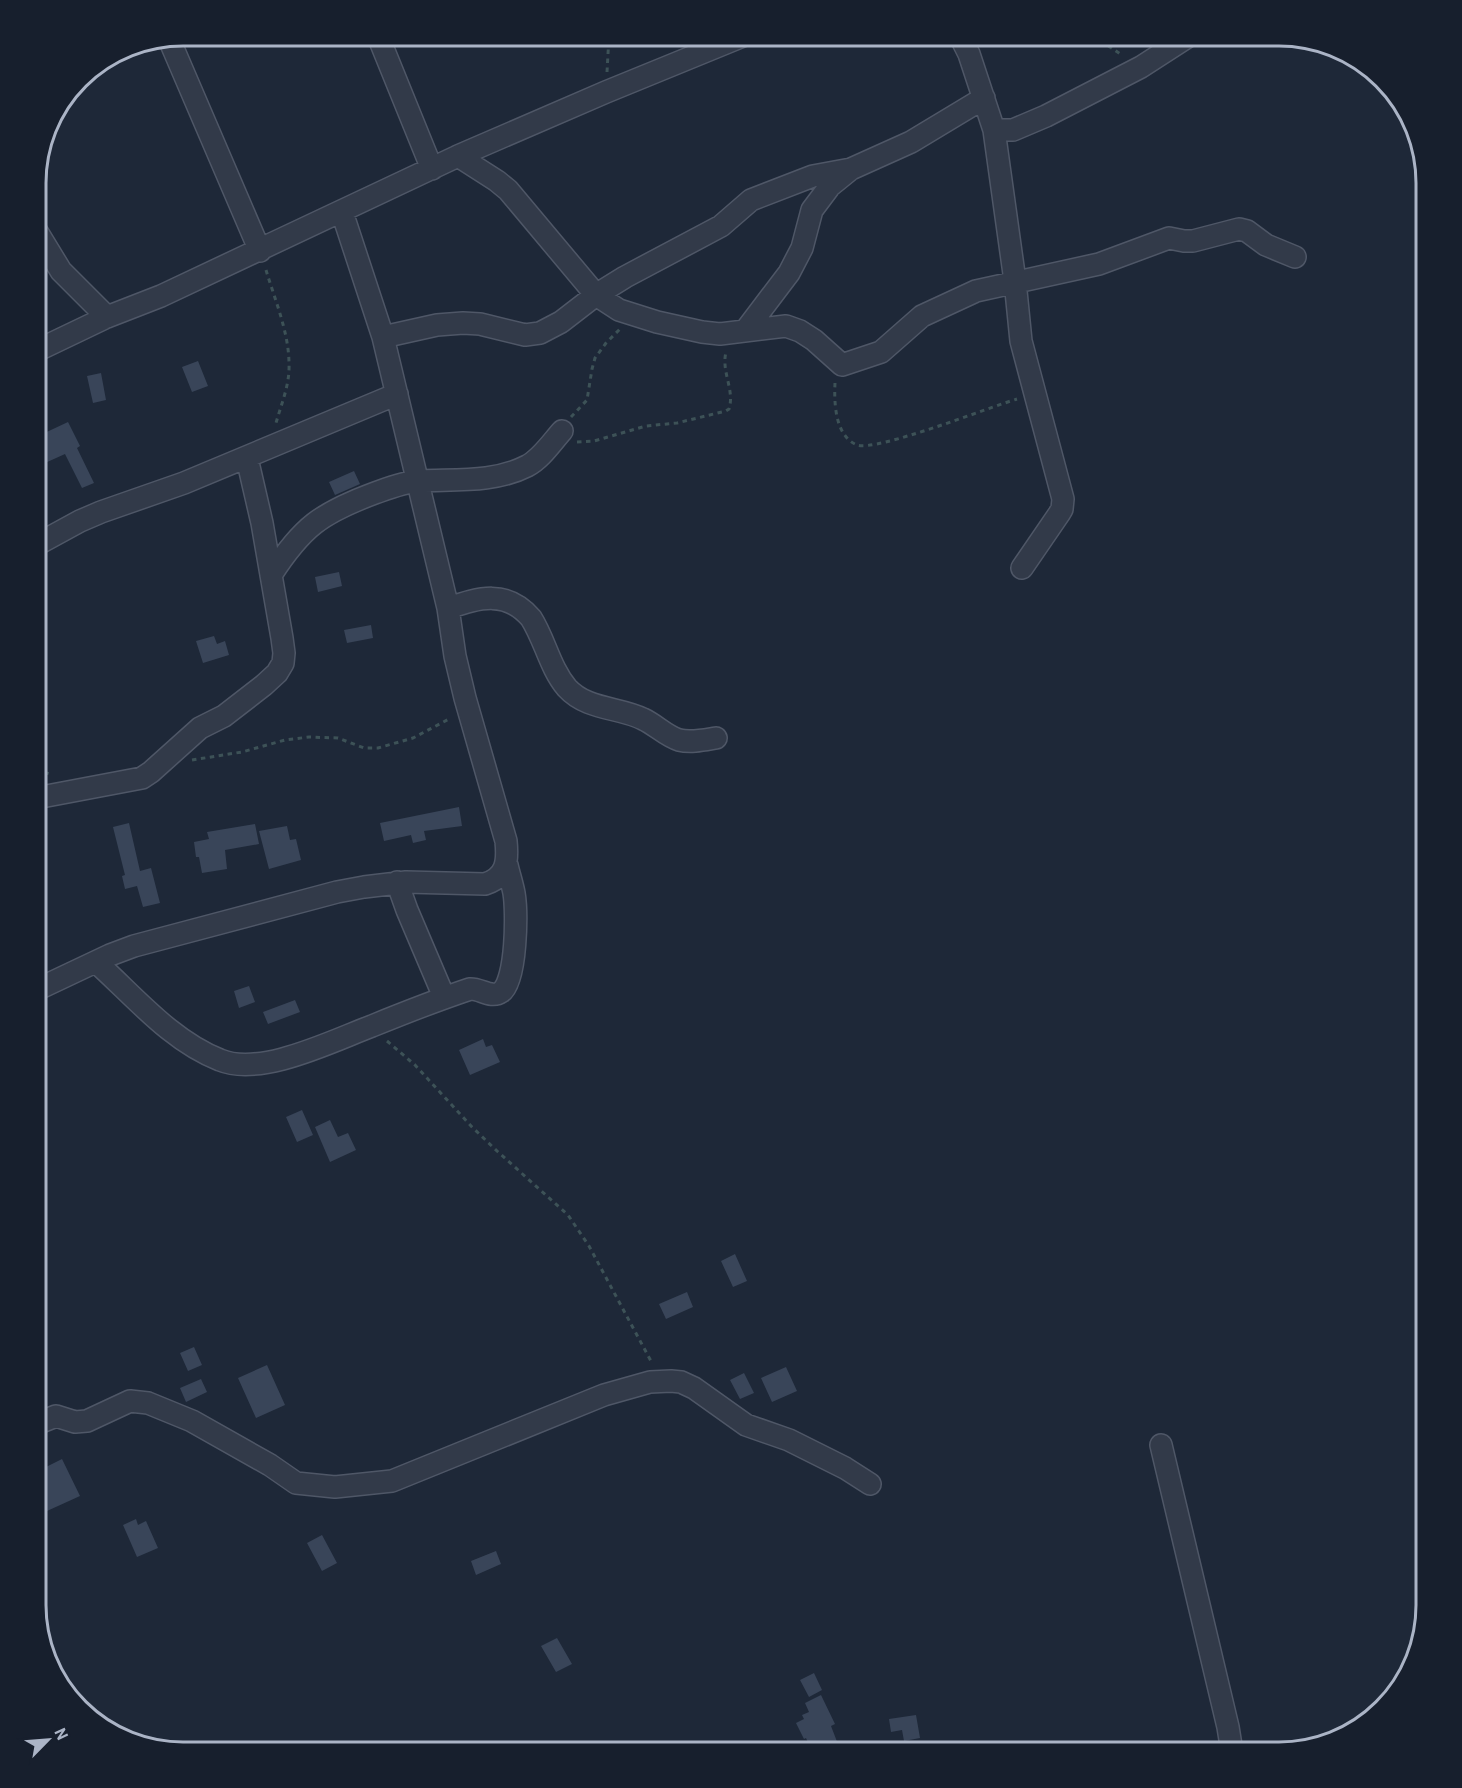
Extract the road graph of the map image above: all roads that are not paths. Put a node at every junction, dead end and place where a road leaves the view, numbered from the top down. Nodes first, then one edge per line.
1 (382, 46) edge
2 (717, 46) edge
3 (173, 47) edge
4 (965, 47) edge
5 (1172, 47) edge
6 (984, 98) junction
7 (994, 130) junction
8 (458, 156) junction
9 (432, 169) junction
10 (851, 169) junction
11 (342, 212) junction
12 (47, 248) edge
13 (260, 251) junction
14 (1295, 257) dead end
15 (1015, 281) junction
16 (596, 295) junction
17 (107, 317) junction
18 (740, 332) junction
19 (383, 337) junction
20 (47, 346) edge
21 (397, 394) junction
22 (562, 431) road end
23 (254, 455) junction
24 (417, 481) junction
25 (47, 539) edge
26 (1022, 568) dead end
27 (271, 576) junction
28 (448, 608) junction
29 (716, 738) dead end
30 (47, 796) edge
31 (507, 865) junction
32 (398, 882) junction
33 (96, 962) junction
34 (46, 985) edge
35 (444, 997) junction
36 (46, 1420) edge
37 (1161, 1445) dead end
38 (870, 1484) dead end
39 (1230, 1742) edge

1 - 9 street
2 - 8 street
3 - 13 street
4 - 6 street
5 - 7 street
6 - 7 street
6 - 10 street
7 - 15 street
8 - 9 street
8 - 16 street
9 - 11 street
10 - 16 street
10 - 18 street
11 - 13 street
11 - 19 street
12 - 17 street
13 - 17 street
14 - 15 street
15 - 18 street
15 - 26 street
16 - 18 street
16 - 19 street
17 - 20 street
19 - 21 street
21 - 23 street
21 - 24 street
22 - 24 street
23 - 25 street
23 - 27 street
24 - 27 street
24 - 28 street
27 - 30 street
28 - 29 street
28 - 31 street
31 - 32 street
31 - 35 street
32 - 33 street
32 - 35 street
33 - 34 street
33 - 35 street
36 - 38 street
37 - 39 street

